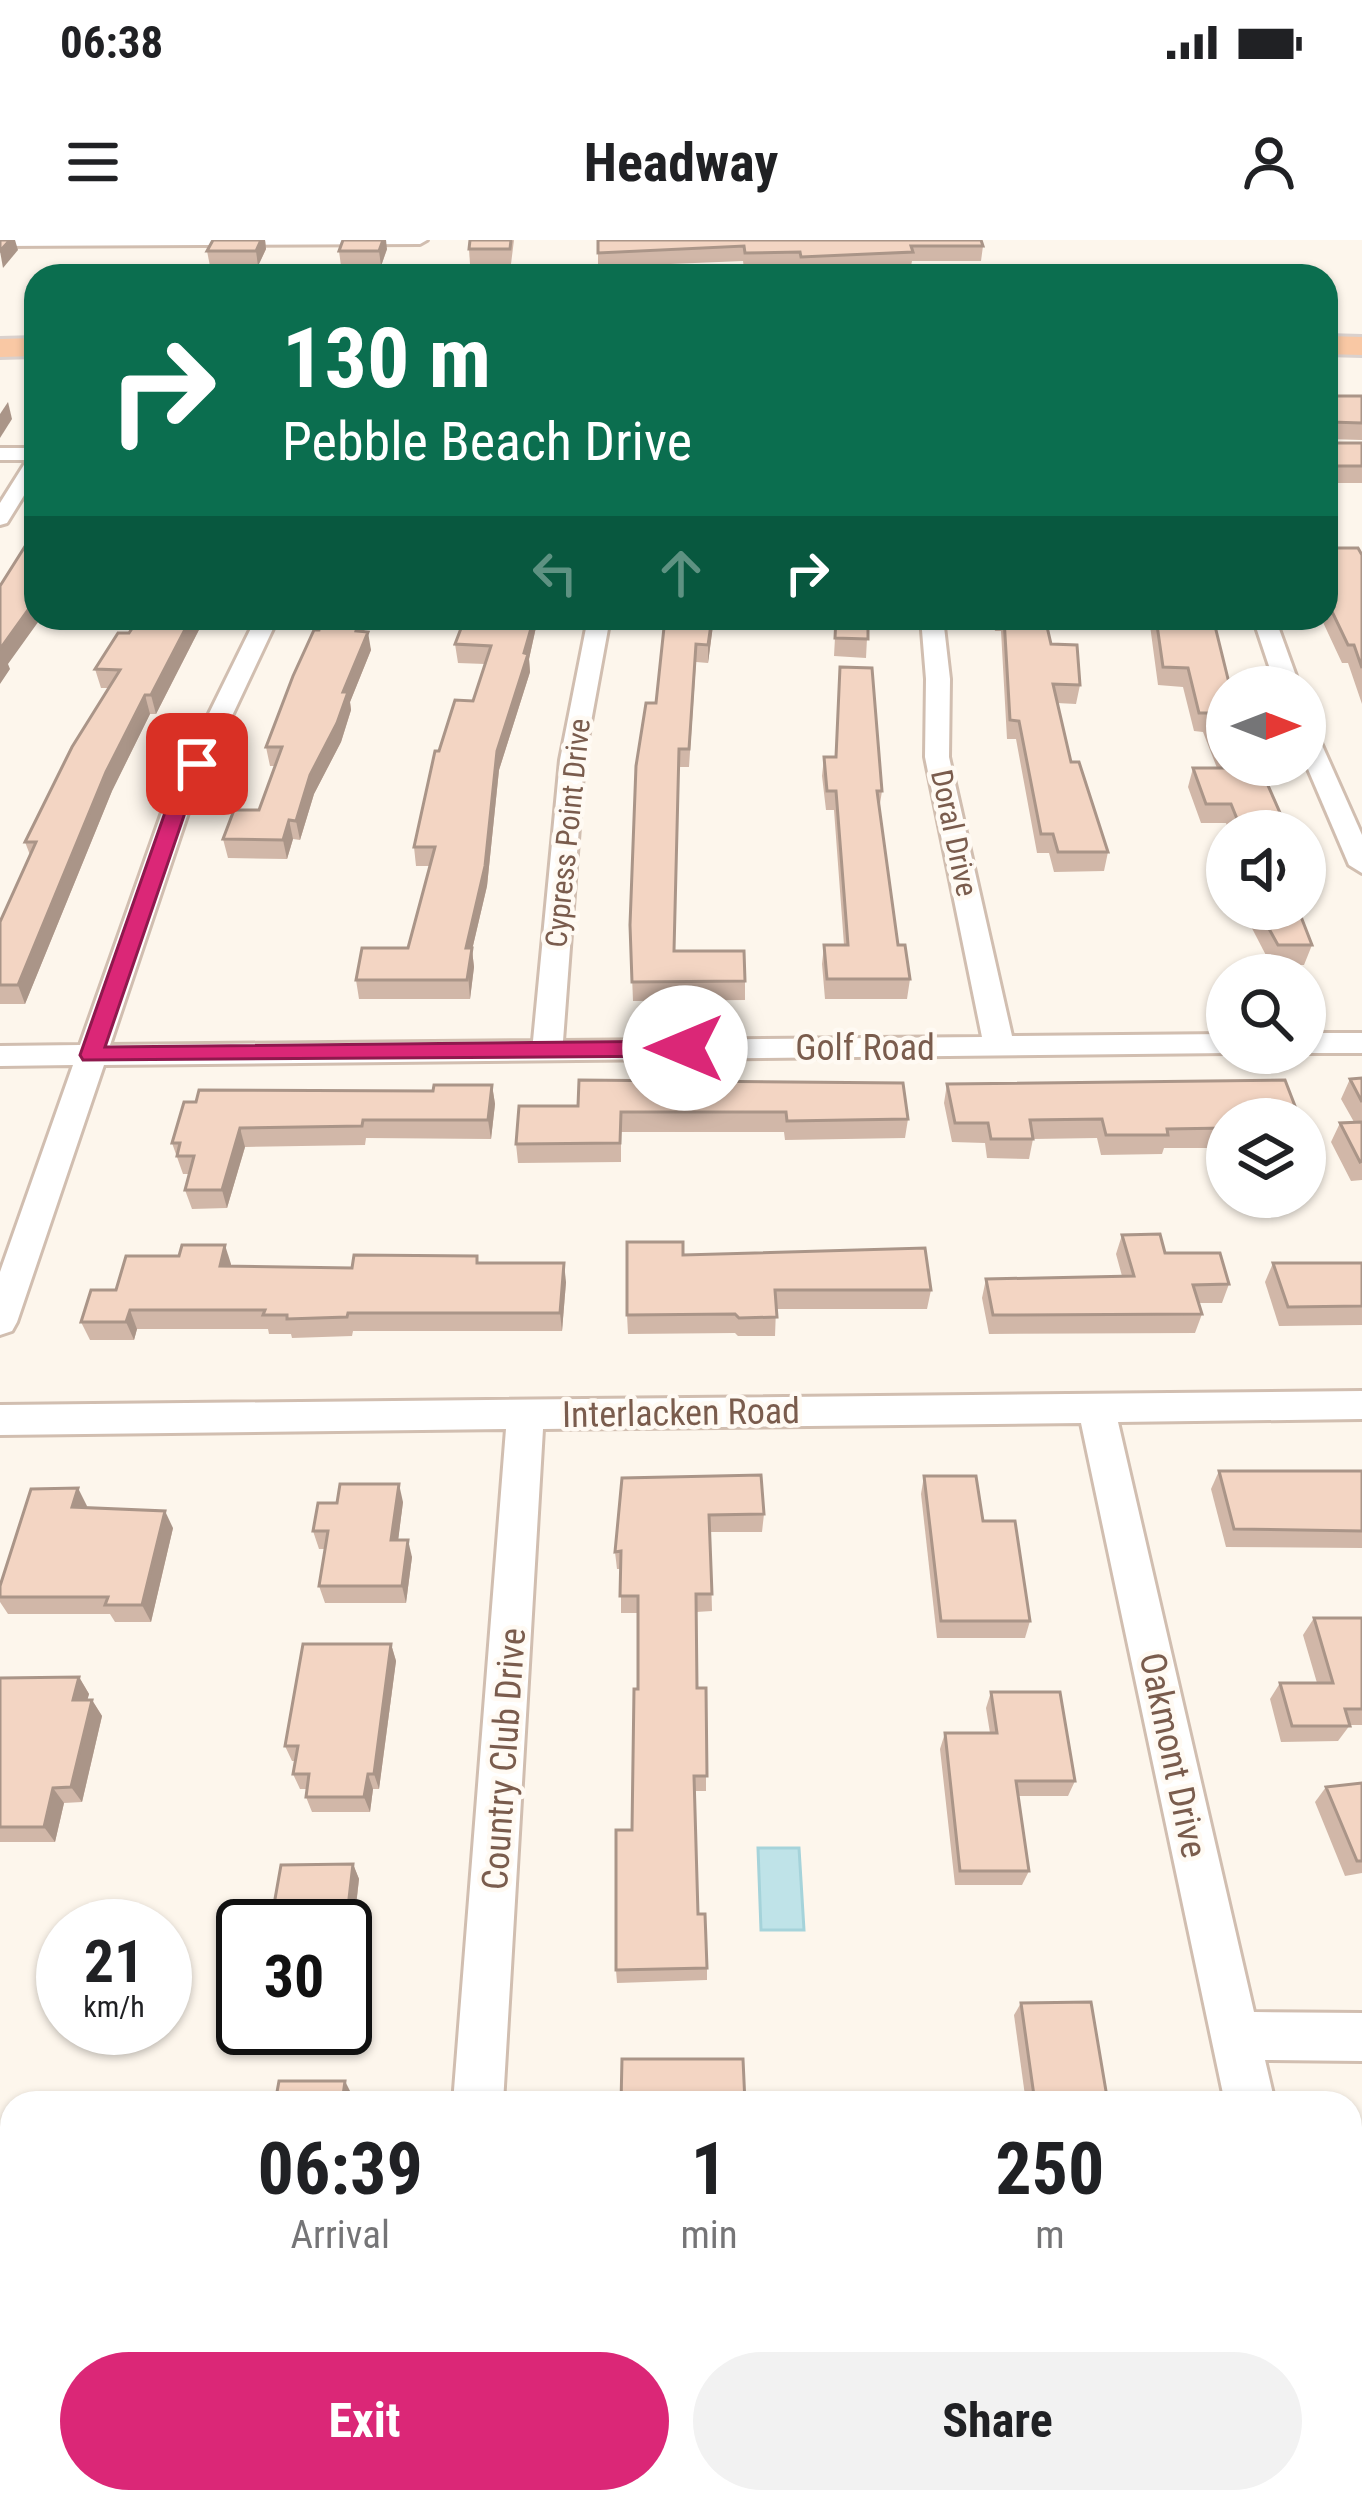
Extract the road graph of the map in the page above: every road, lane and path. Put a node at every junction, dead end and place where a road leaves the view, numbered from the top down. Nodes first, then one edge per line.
1 (310, 240) edge
2 (420, 240) edge
3 (70, 241) edge
4 (0, 242) edge
5 (24, 478) edge
6 (0, 519) edge
7 (261, 630) edge
8 (597, 630) edge
9 (933, 630) edge
10 (1268, 630) edge
11 (1281, 666) edge
12 (1326, 782) edge
13 (1362, 865) edge
14 (1326, 1043) edge
15 (1362, 1043) edge
16 (1206, 1044) edge
17 (999, 1045) junction
18 (547, 1049) junction
19 (91, 1055) junction
20 (0, 1056) edge
21 (0, 1322) edge
22 (1362, 1405) edge
23 (1096, 1406) junction
24 (526, 1414) junction
25 (0, 1420) edge
26 (1236, 2036) junction
27 (1362, 2037) edge
28 (479, 2091) edge
29 (1247, 2091) edge

1 - 2 street
1 - 3 street
3 - 4 street
5 - 6 street
7 - 19 street
8 - 18 street, Cypress Point Drive
9 - 17 street, Doral Drive
10 - 11 street
12 - 13 street
14 - 15 street
16 - 17 street, Golf Road
17 - 18 street, Golf Road
18 - 19 street, Golf Road
19 - 20 street, Golf Road
19 - 21 street
22 - 23 street, Interlacken Road
23 - 24 street, Interlacken Road
23 - 26 street, Oakmont Drive
24 - 25 street, Interlacken Road
24 - 28 street, Country Club Drive
26 - 27 street
26 - 29 street, Oakmont Drive

